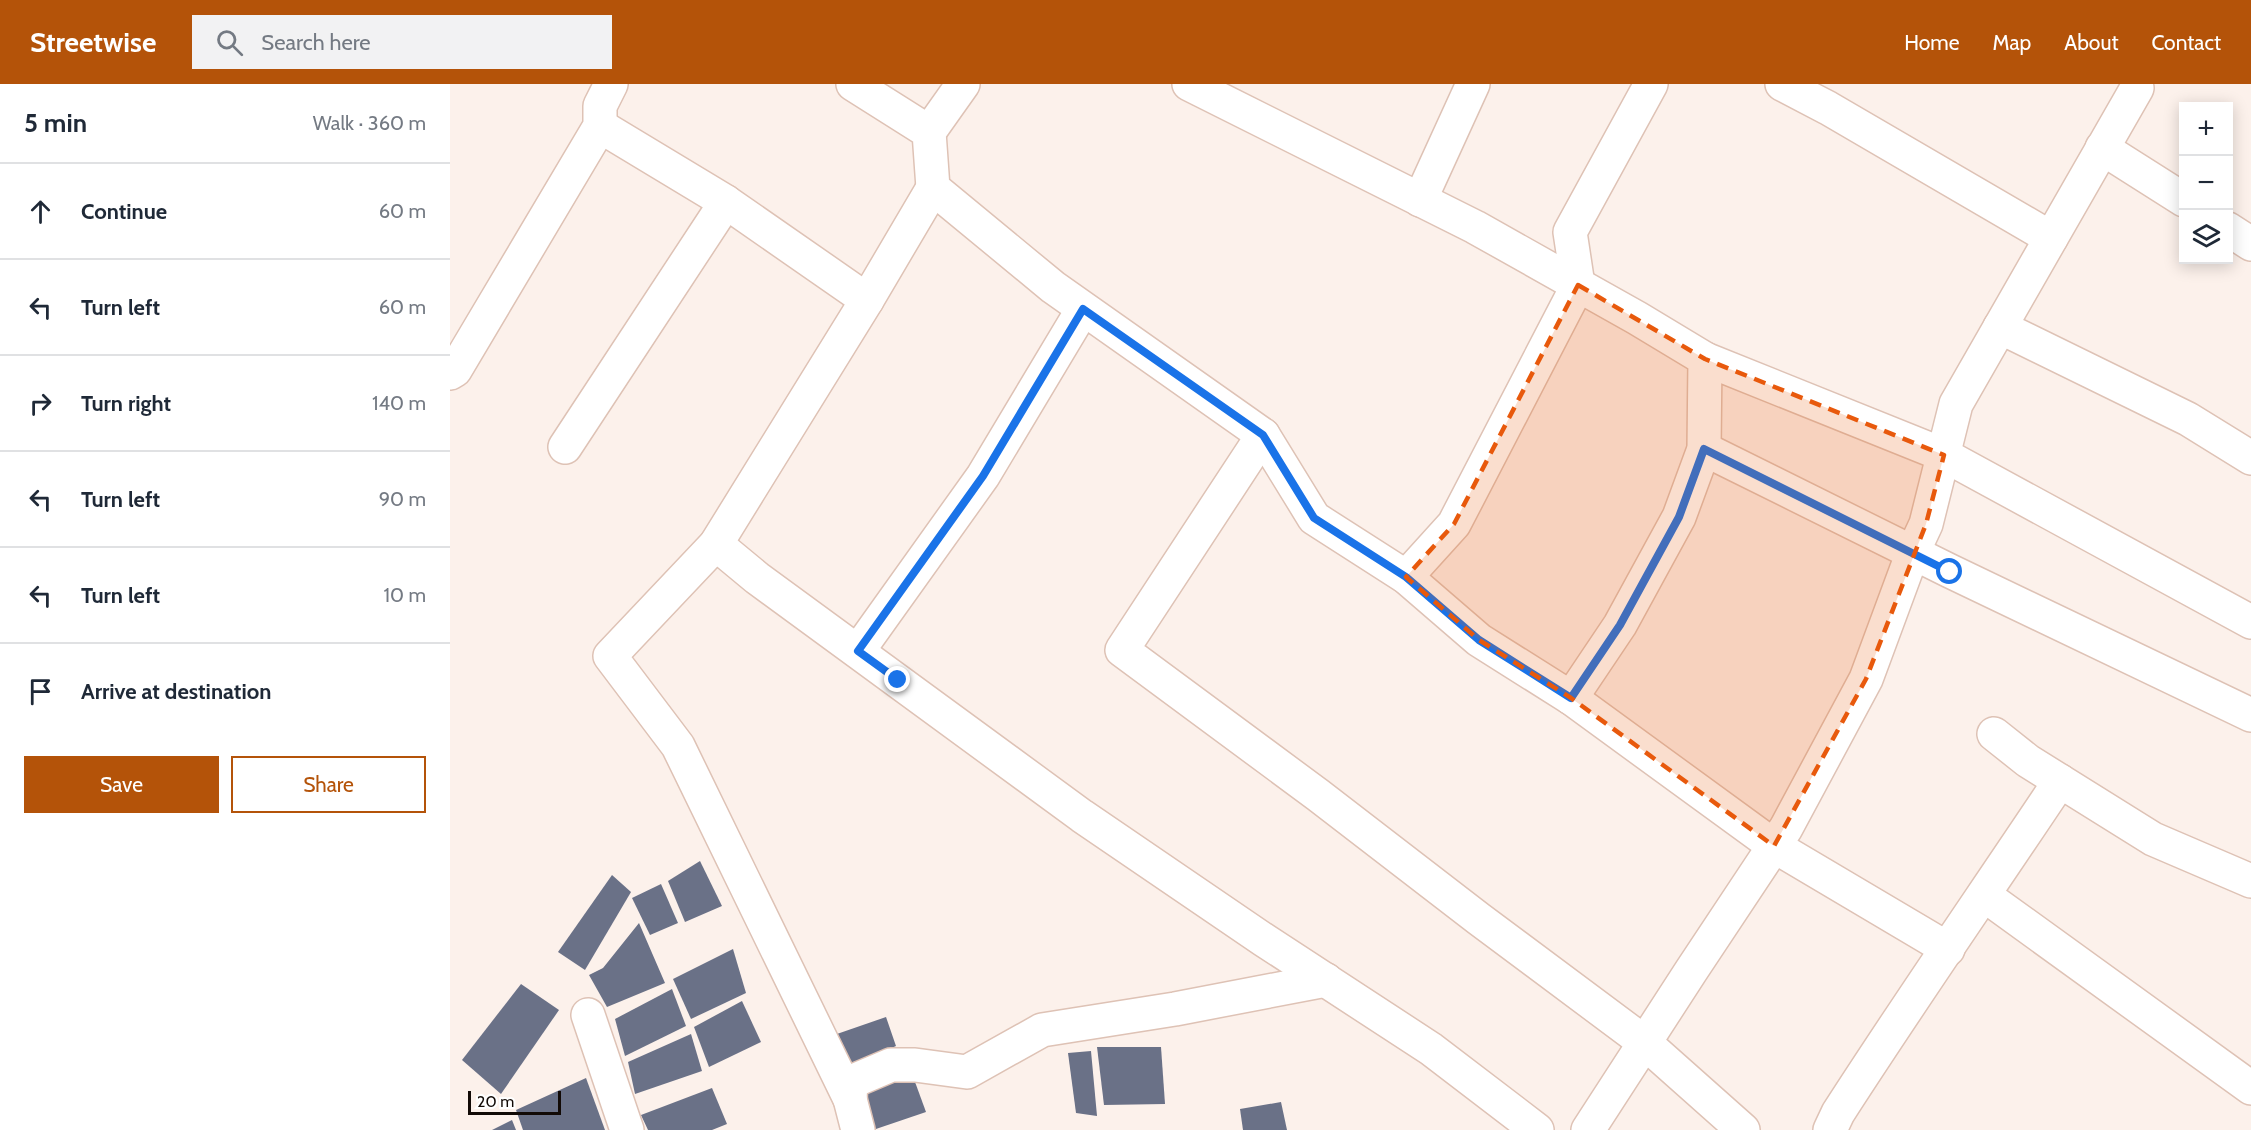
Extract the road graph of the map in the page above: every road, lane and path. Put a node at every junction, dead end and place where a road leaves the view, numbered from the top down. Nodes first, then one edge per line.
1 (611, 84) edge
2 (853, 84) edge
3 (963, 84) edge
4 (1473, 84) edge
5 (1651, 84) edge
6 (1782, 84) edge
7 (1206, 88) edge
8 (2137, 88) dead end
9 (600, 126) junction
10 (929, 132) junction
11 (2102, 148) junction
12 (933, 188) junction
13 (2179, 197) edge
14 (1420, 200) junction
15 (726, 202) junction
16 (2233, 232) edge
17 (2051, 238) junction
18 (2251, 244) edge
19 (1578, 285) junction
20 (867, 300) junction
21 (1083, 309) junction
22 (2000, 327) junction
23 (1705, 360) junction
24 (450, 373) edge
25 (1263, 435) junction
26 (565, 447) dead end
27 (1704, 449) junction
28 (1944, 455) junction
29 (2251, 458) edge
30 (716, 544) junction
31 (1913, 552) junction
32 (1406, 577) junction
33 (2251, 622) edge
34 (858, 651) junction
35 (1571, 698) junction
36 (2251, 715) edge
37 (1994, 734) dead end
38 (2060, 781) junction
39 (1774, 846) junction
40 (2251, 882) edge
41 (1984, 895) junction
42 (1948, 949) junction
43 (1326, 980) junction
44 (588, 1015) dead end
45 (1644, 1042) junction
46 (2251, 1088) edge
47 (854, 1115) edge
48 (627, 1130) edge
49 (1537, 1130) edge
50 (1588, 1130) edge
51 (1743, 1130) edge
52 (1830, 1130) edge

1 - 9 street
2 - 10 street
3 - 10 street
4 - 14 street
5 - 19 street
6 - 17 street
7 - 14 street
8 - 11 street
9 - 15 street
9 - 24 street
10 - 12 street
11 - 13 street
11 - 17 street
12 - 20 street
12 - 21 street
14 - 19 street
15 - 20 street
15 - 26 street
16 - 18 street
17 - 22 street
19 - 23 street
19 - 32 street
20 - 30 street
21 - 25 street
21 - 34 street
22 - 28 street
22 - 29 street
23 - 27 street
23 - 28 street
25 - 32 street
25 - 45 street
27 - 31 street
27 - 35 street
28 - 31 street
28 - 33 street
30 - 34 street
30 - 47 street
31 - 36 street
31 - 39 street
32 - 35 street
34 - 43 street
35 - 39 street
37 - 38 street
38 - 40 street
38 - 41 street
39 - 42 street
39 - 45 street
41 - 42 street
41 - 46 street
42 - 52 street
43 - 47 street
43 - 49 street
44 - 48 street
45 - 50 street
45 - 51 street

